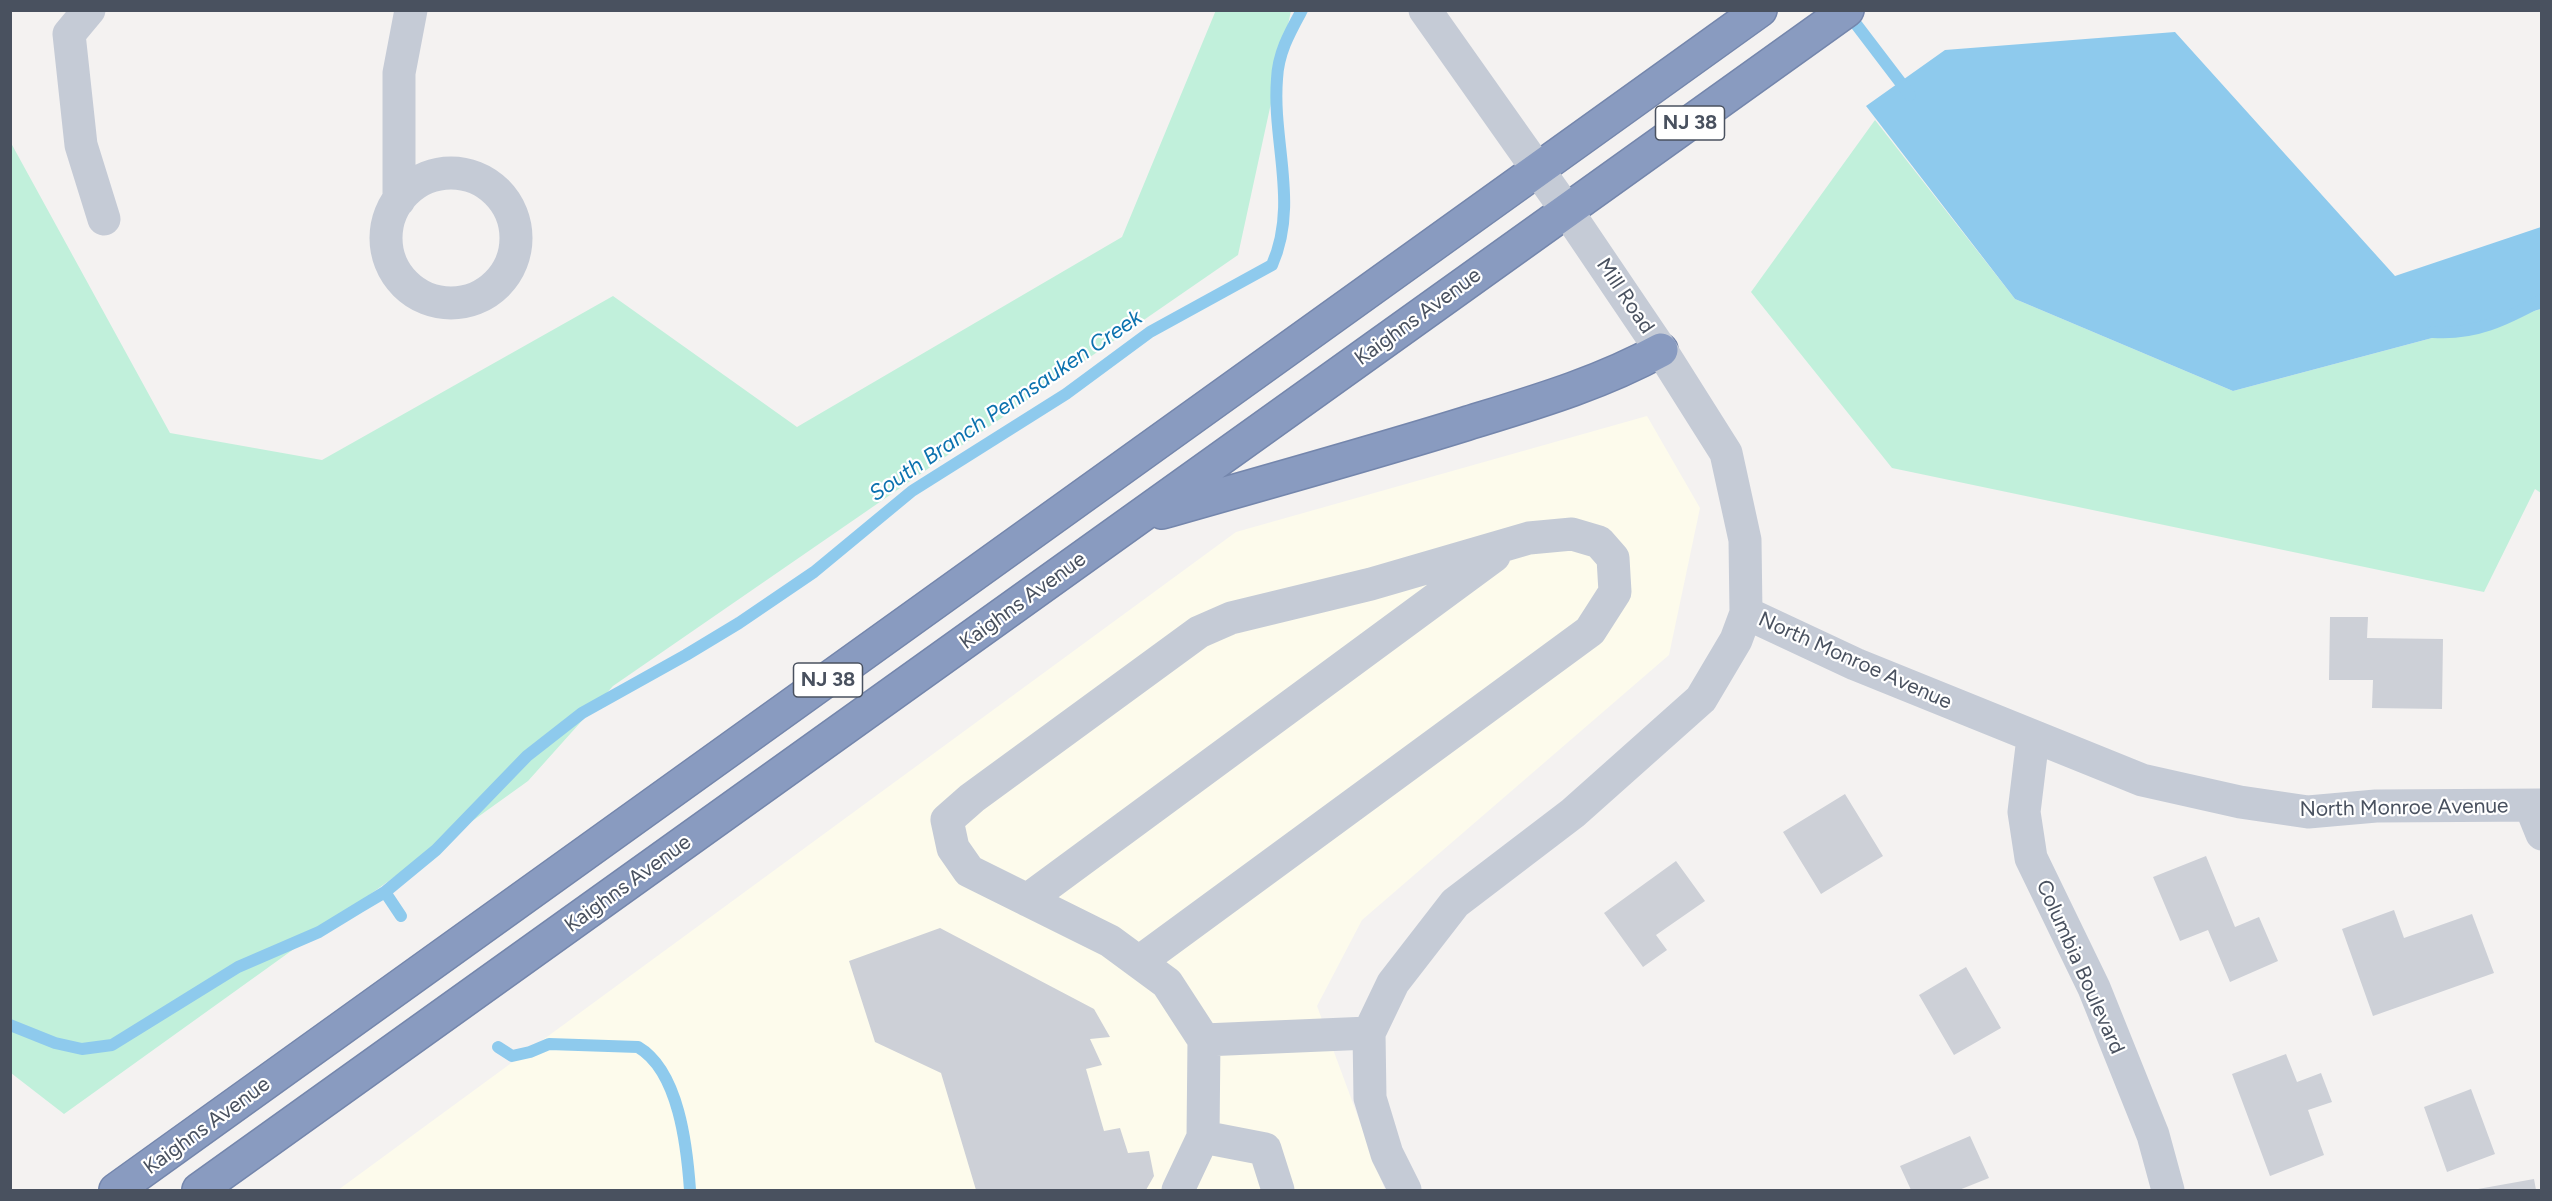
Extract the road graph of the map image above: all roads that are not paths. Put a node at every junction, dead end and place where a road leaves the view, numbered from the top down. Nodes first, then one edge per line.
1 (89, 10) edge
2 (411, 10) edge
3 (1425, 10) edge
4 (1760, 10) edge
5 (1847, 10) edge
6 (1539, 170) junction
7 (399, 200) dead end
8 (1567, 211) junction
9 (104, 219) dead end
10 (1661, 350) junction
11 (1138, 518) junction
12 (1513, 543) junction
13 (1746, 613) junction
14 (2033, 738) junction
15 (2538, 815) edge
16 (1027, 900) junction
17 (1139, 962) junction
18 (1370, 1033) junction
19 (1204, 1040) junction
20 (1203, 1137) junction
21 (116, 1191) edge
22 (199, 1191) edge
23 (1178, 1191) edge
24 (1278, 1191) edge
25 (1405, 1191) edge
26 (2168, 1191) edge

1 - 9 street
2 - 7 street
3 - 6 street, Mill Road
4 - 6 highway, Kaighns Avenue / NJ 38
5 - 8 highway, Kaighns Avenue / NJ 38
6 - 8 street, Mill Road
6 - 21 highway, Kaighns Avenue / NJ 38
8 - 10 street, Mill Road
8 - 11 highway, Kaighns Avenue / NJ 38
10 - 11 highway
10 - 13 street, Mill Road
11 - 22 highway, Kaighns Avenue / NJ 38
12 - 16 street
12 - 16 street
12 - 17 street
13 - 14 street, North Monroe Avenue
13 - 18 street, North Monroe Avenue
14 - 15 street, North Monroe Avenue
14 - 26 street, Columbia Boulevard
16 - 17 street
17 - 19 street
18 - 19 street
18 - 25 street, North Monroe Avenue
19 - 20 street
20 - 23 street
20 - 24 street

